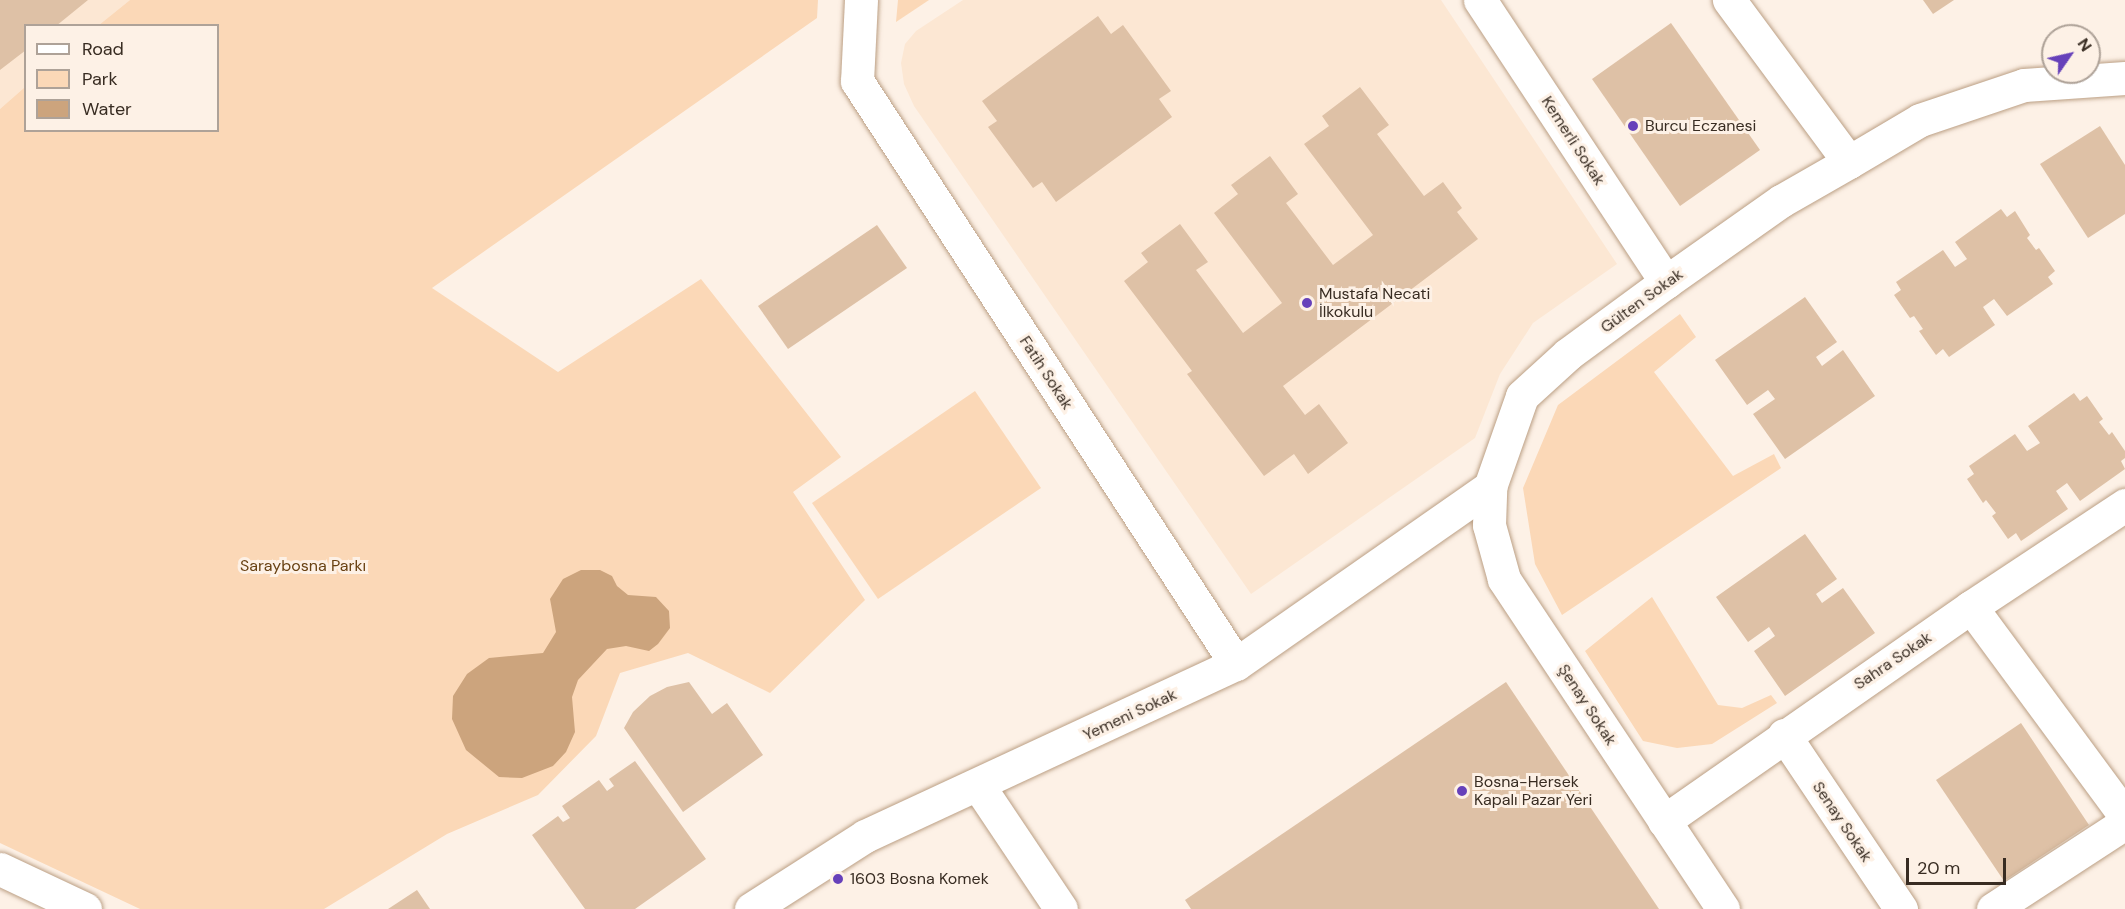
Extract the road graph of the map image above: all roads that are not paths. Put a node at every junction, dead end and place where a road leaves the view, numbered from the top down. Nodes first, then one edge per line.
1 (861, 0) edge
2 (1480, 0) edge
3 (1729, 0) edge
4 (2125, 78) edge
5 (1849, 162) junction
6 (1666, 282) junction
7 (1490, 487) junction
8 (2125, 505) edge
9 (1971, 607) junction
10 (1236, 664) junction
11 (1784, 735) junction
12 (978, 785) junction
13 (2125, 816) edge
14 (1664, 821) junction
15 (2125, 823) edge
16 (0, 868) edge
17 (85, 909) edge
18 (751, 909) edge
19 (1061, 909) edge
20 (1724, 909) edge
21 (1901, 909) edge
22 (1993, 909) edge

1 - 10 street, Fatih Sokak
2 - 6 street, Kemerli Sokak
3 - 5 street
4 - 5 street, Gülten Sokak
5 - 6 street, Gülten Sokak
6 - 7 street, Gülten Sokak
7 - 10 street, Yemeni Sokak
7 - 14 street, Şenay Sokak
8 - 9 street, Sahra Sokak
9 - 11 street, Sahra Sokak
9 - 13 street
10 - 12 street, Yemeni Sokak
11 - 14 street, Sahra Sokak
11 - 21 street, Senay Sokak
12 - 18 street, Yemeni Sokak
12 - 19 street
14 - 20 street, Şenay Sokak
15 - 22 street
16 - 17 street

